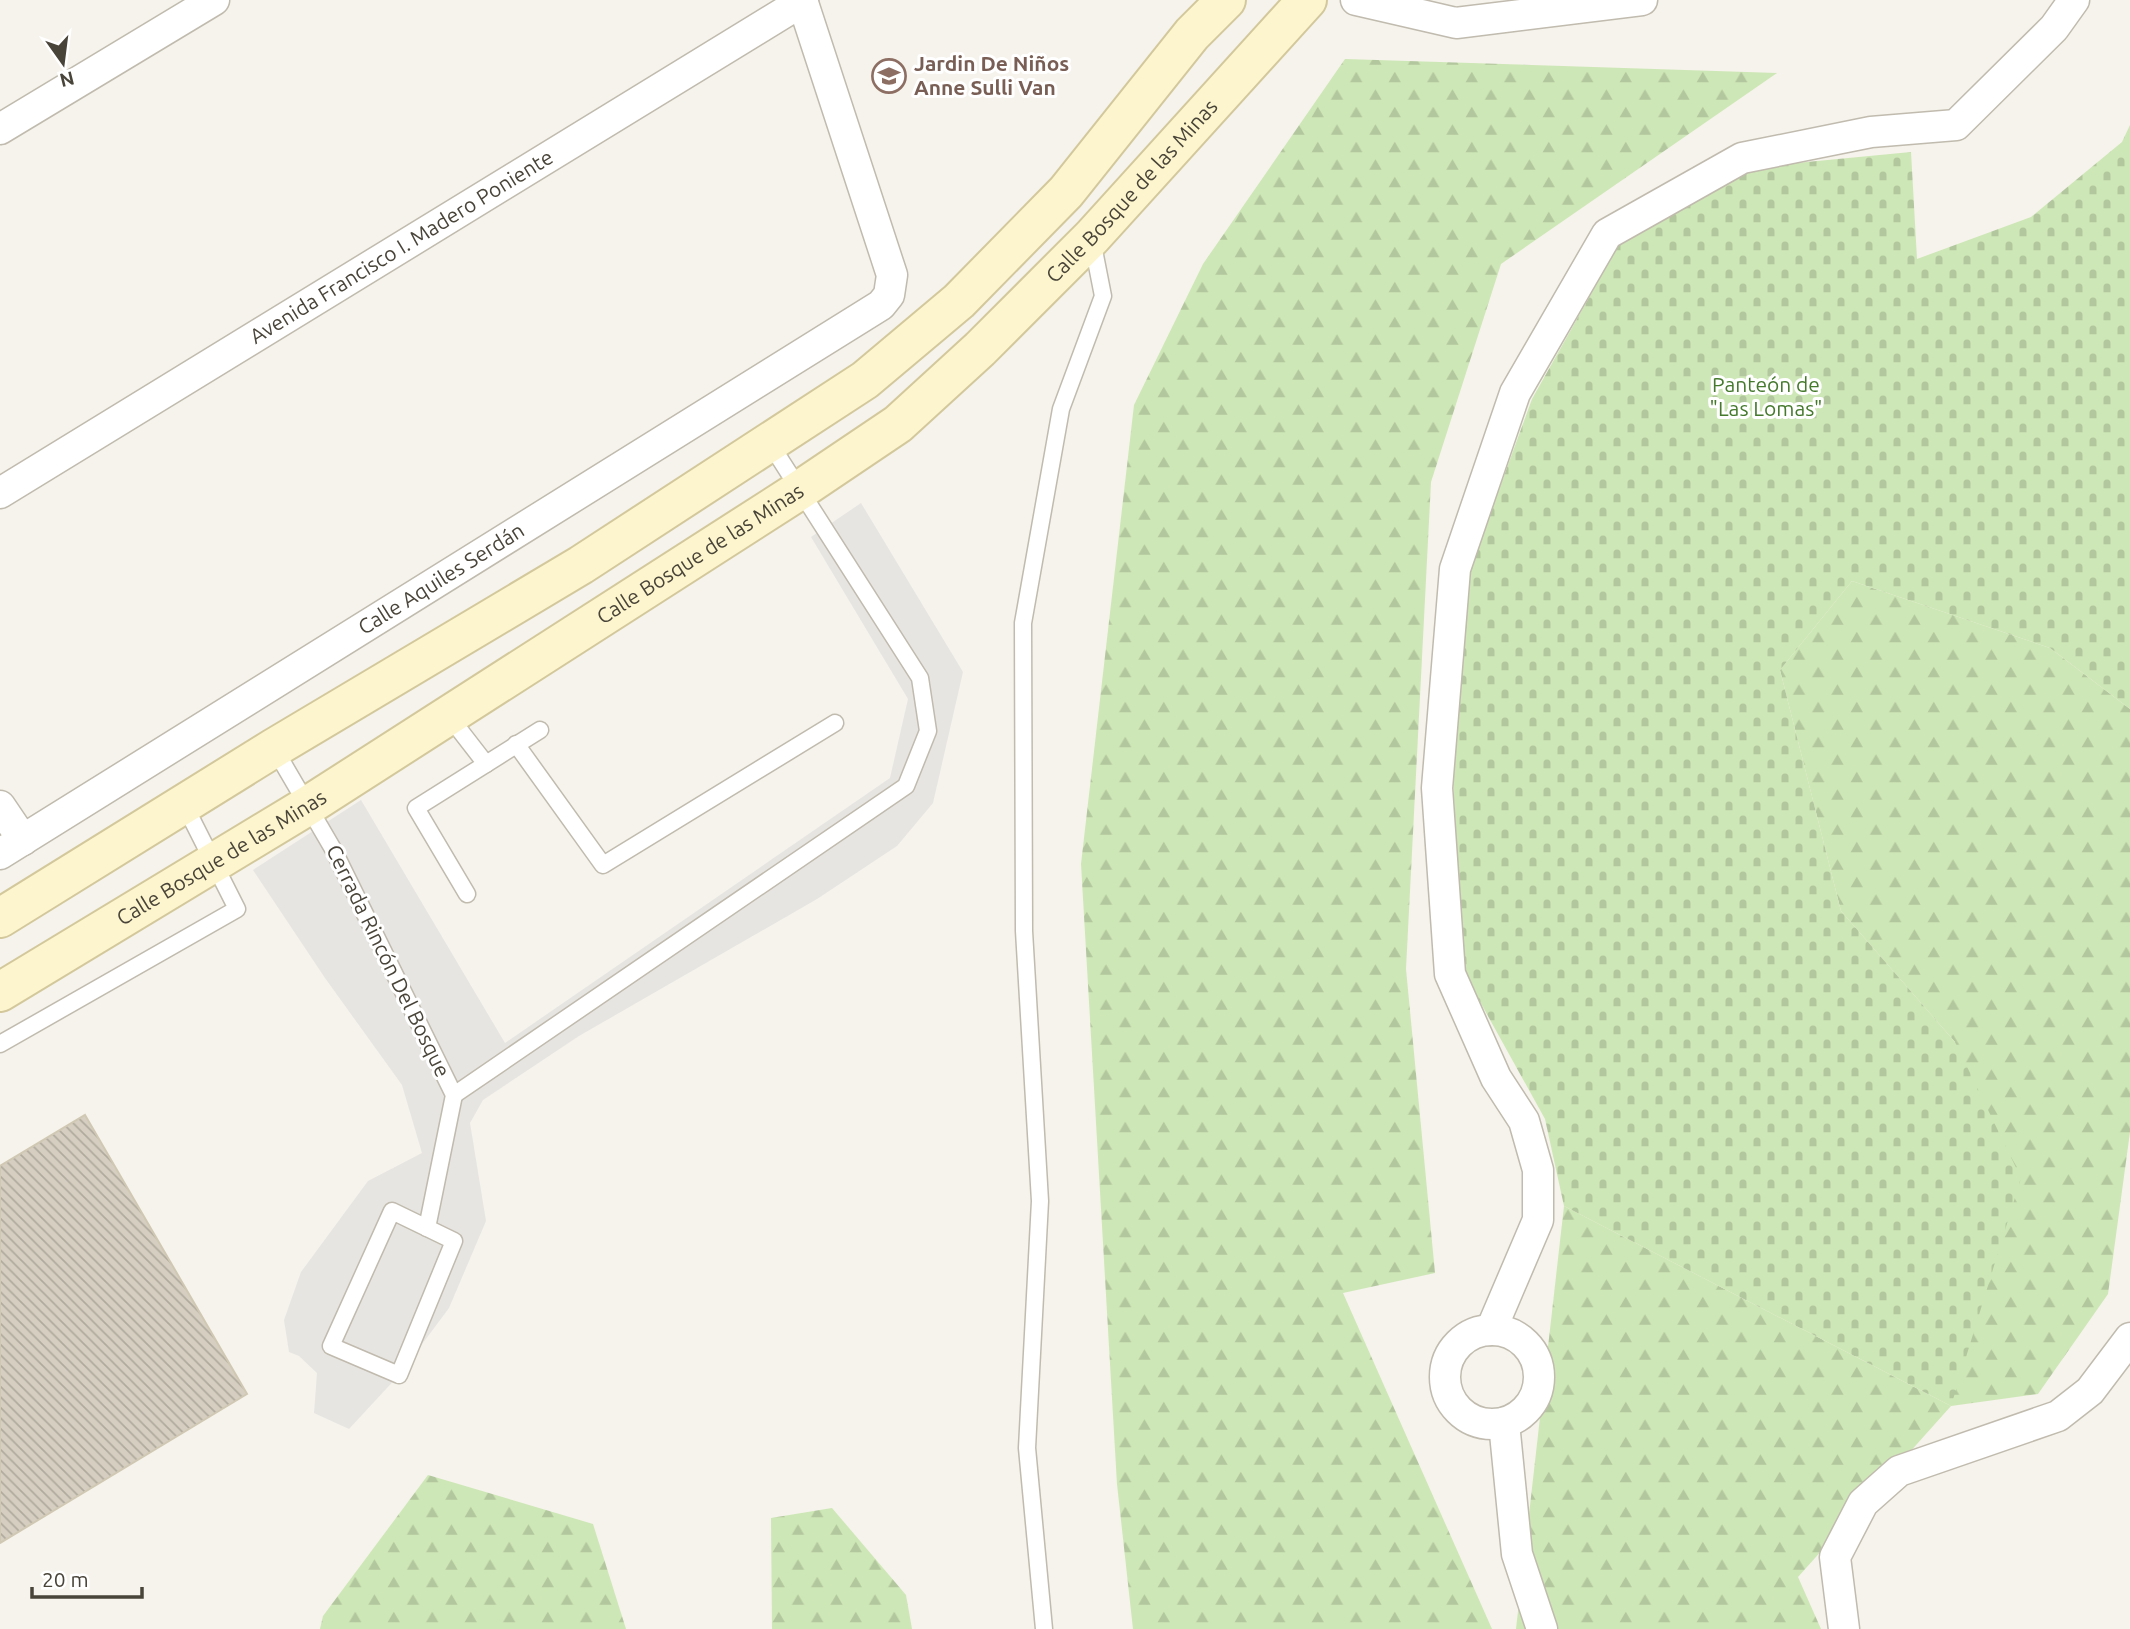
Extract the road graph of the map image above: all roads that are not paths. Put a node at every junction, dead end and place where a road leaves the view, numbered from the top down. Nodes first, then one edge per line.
1 (214, 0) edge
2 (802, 0) edge
3 (1226, 0) edge
4 (1307, 0) edge
5 (1356, 0) edge
6 (1642, 0) edge
7 (2074, 0) edge
8 (0, 129) edge
9 (1092, 237) junction
10 (771, 444) junction
11 (800, 490) junction
12 (0, 493) edge
13 (448, 715) junction
14 (835, 723) dead end
15 (540, 730) dead end
16 (516, 744) junction
17 (274, 748) junction
18 (486, 764) junction
19 (184, 804) junction
20 (309, 805) junction
21 (0, 806) edge
22 (12, 847) edge
23 (213, 863) junction
24 (467, 894) dead end
25 (0, 918) edge
26 (0, 992) edge
27 (0, 1044) edge
28 (454, 1096) junction
29 (427, 1228) junction
30 (1491, 1329) junction
31 (2130, 1338) edge
32 (1504, 1423) junction
33 (1044, 1629) edge
34 (1542, 1629) edge
35 (1844, 1629) edge

1 - 8 street
2 - 12 street, Avenida Francisco I. Madero Poniente
2 - 22 street, Calle Aquiles Serdán
3 - 10 main road
4 - 9 main road, Calle Bosque de las Minas
5 - 6 street
7 - 30 street
9 - 11 main road, Calle Bosque de las Minas
9 - 33 lane
10 - 11 lane
10 - 17 main road
11 - 13 main road, Calle Bosque de las Minas
11 - 28 lane
13 - 18 lane
13 - 20 main road, Calle Bosque de las Minas
14 - 16 lane
15 - 16 lane
16 - 18 lane
17 - 19 main road
17 - 20 lane, Cerrada Rincón Del Bosque
18 - 24 lane
19 - 23 lane
19 - 25 main road
20 - 23 main road, Calle Bosque de las Minas
20 - 28 lane, Cerrada Rincón Del Bosque
21 - 22 street
23 - 26 main road, Calle Bosque de las Minas
23 - 27 lane
28 - 29 lane, Cerrada Rincón Del Bosque
29 - 29 lane
30 - 32 street
30 - 32 street
31 - 35 street
32 - 34 street

